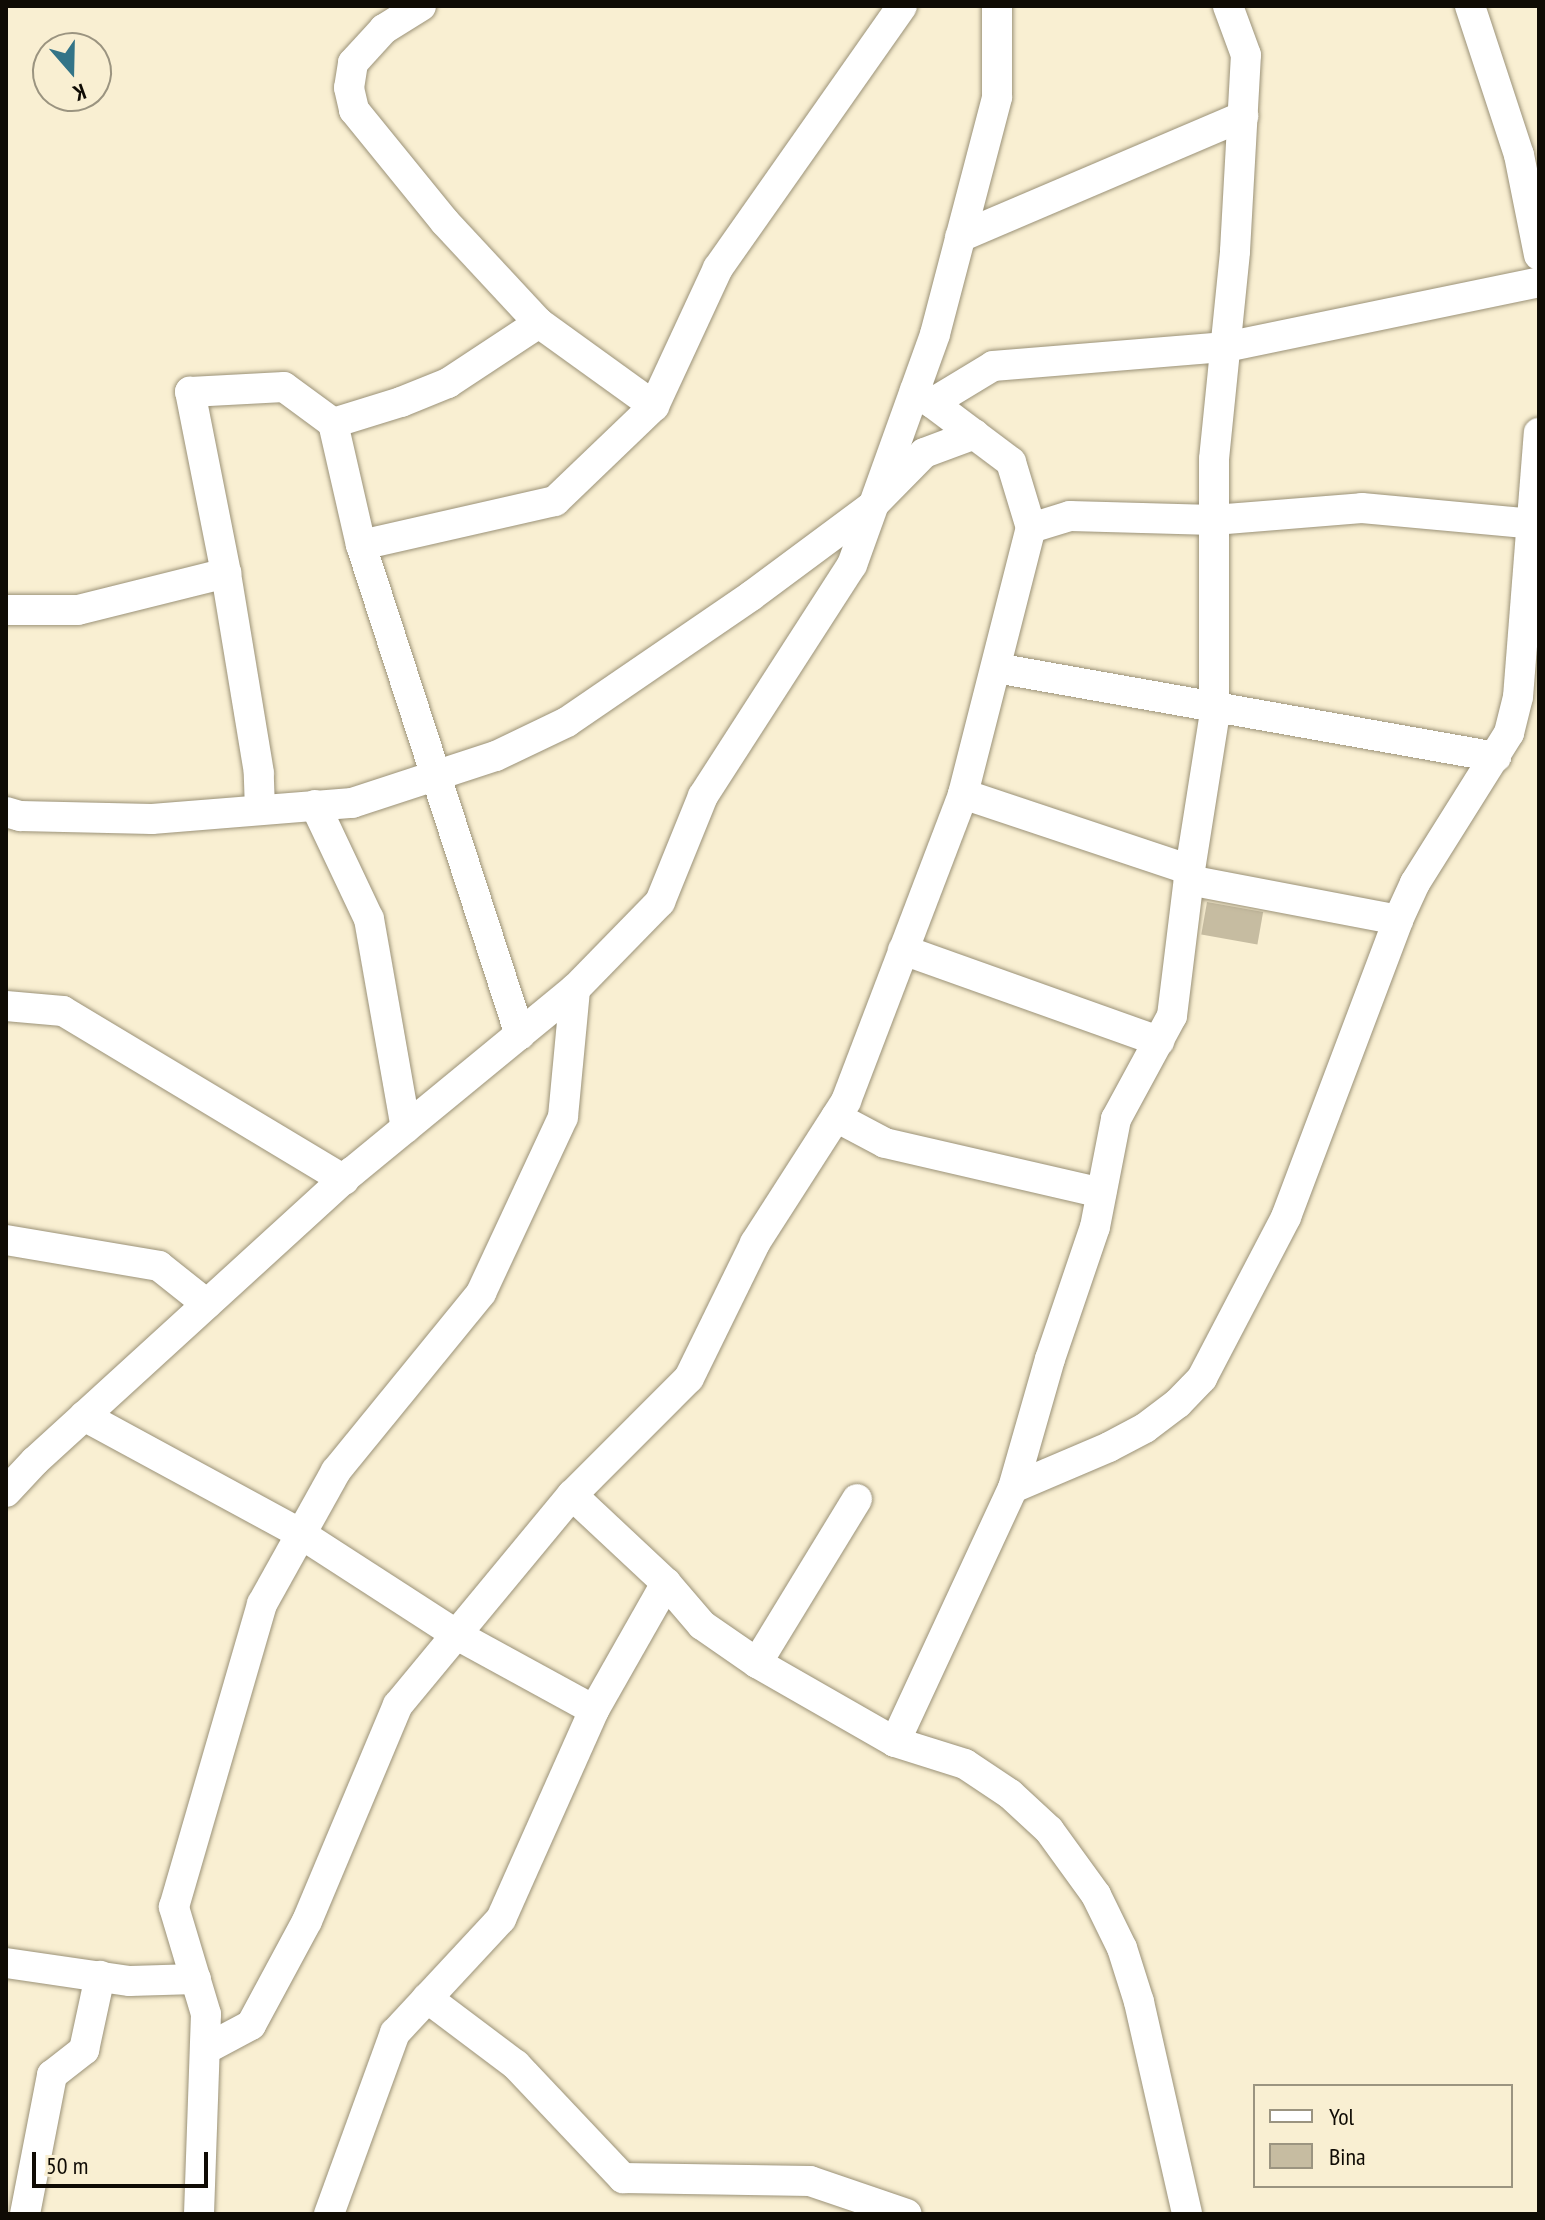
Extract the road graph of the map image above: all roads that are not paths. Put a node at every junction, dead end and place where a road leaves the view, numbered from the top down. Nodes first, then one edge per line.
1 (421, 6) edge
2 (902, 6) edge
3 (997, 6) edge
4 (1228, 6) edge
5 (1470, 6) edge
6 (1243, 116) junction
7 (960, 237) junction
8 (1539, 255) edge
9 (1539, 282) edge
10 (539, 323) junction
11 (1226, 347) junction
12 (923, 396) junction
13 (654, 406) junction
14 (333, 423) junction
15 (1539, 433) edge
16 (975, 434) junction
17 (872, 506) junction
18 (1214, 520) junction
19 (1534, 524) junction
20 (1031, 528) junction
21 (361, 545) junction
22 (226, 573) junction
23 (6, 610) edge
24 (996, 668) junction
25 (1214, 705) junction
26 (1496, 757) junction
27 (434, 776) junction
28 (963, 794) junction
29 (315, 805) junction
30 (260, 810) junction
31 (6, 812) edge
32 (1189, 875) junction
33 (1398, 920) junction
34 (903, 950) junction
35 (575, 989) junction
36 (6, 1006) edge
37 (520, 1035) junction
38 (1159, 1041) junction
39 (836, 1117) junction
40 (406, 1128) junction
41 (344, 1180) junction
42 (1101, 1193) junction
43 (6, 1240) edge
44 (207, 1304) junction
45 (84, 1416) junction
46 (10, 1478) edge
47 (1013, 1488) junction
48 (572, 1495) junction
49 (857, 1499) dead end
50 (301, 1534) junction
51 (666, 1583) junction
52 (457, 1635) junction
53 (757, 1663) junction
54 (594, 1710) junction
55 (895, 1742) junction
56 (6, 1963) edge
57 (100, 1976) junction
58 (196, 1979) junction
59 (427, 1998) junction
60 (206, 2049) junction
61 (25, 2214) edge
62 (199, 2214) edge
63 (329, 2214) edge
64 (907, 2214) edge
65 (1187, 2214) edge

1 - 10 street
2 - 13 street
3 - 7 street
4 - 6 street
5 - 8 street
6 - 7 street
6 - 11 street
7 - 12 street
9 - 11 street
10 - 13 street
10 - 14 street
11 - 12 street
11 - 18 street
12 - 16 street
12 - 17 street
13 - 21 street
14 - 21 street
14 - 22 street
15 - 19 street
16 - 17 street
16 - 20 street
17 - 27 street
17 - 35 street
18 - 19 street
18 - 20 street
18 - 25 street
19 - 26 street
20 - 24 street
21 - 27 street
22 - 23 street
22 - 30 street
24 - 25 street
24 - 28 street
25 - 26 street
25 - 32 street
26 - 33 street
27 - 29 street
27 - 37 street
28 - 32 street
28 - 34 street
29 - 30 street
29 - 40 street
30 - 31 street
32 - 33 street
32 - 38 street
33 - 47 street
34 - 38 street
34 - 39 street
35 - 37 street
35 - 50 street
36 - 41 street
37 - 40 street
38 - 42 street
39 - 42 street
39 - 48 street
40 - 41 street
41 - 44 street
42 - 47 street
43 - 44 street
44 - 45 street
45 - 46 street
45 - 50 street
47 - 55 street
48 - 51 street
48 - 52 street
49 - 53 street
50 - 52 street
50 - 58 street
51 - 53 street
51 - 54 street
52 - 54 street
52 - 60 street
53 - 55 street
54 - 59 street
55 - 65 street
56 - 57 street
57 - 58 street
57 - 61 street
58 - 60 street
59 - 63 street
59 - 64 street
60 - 62 street

